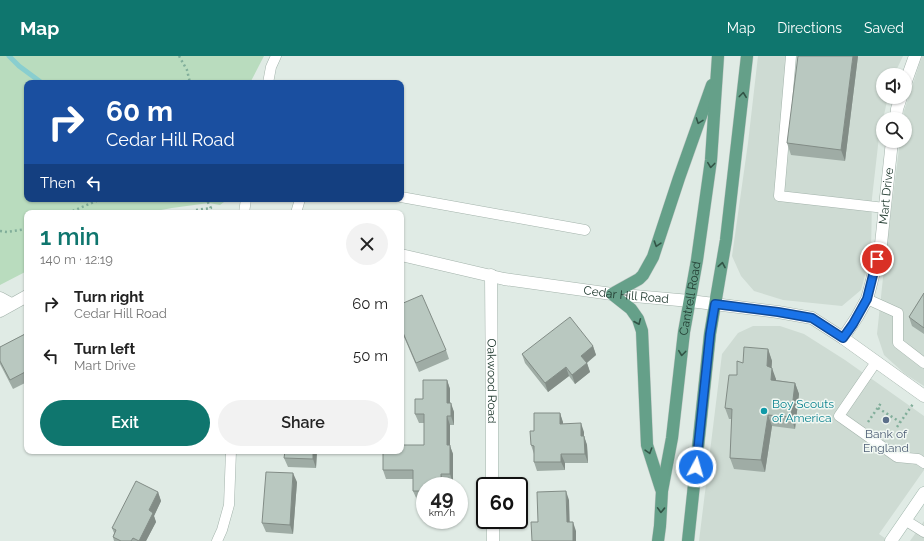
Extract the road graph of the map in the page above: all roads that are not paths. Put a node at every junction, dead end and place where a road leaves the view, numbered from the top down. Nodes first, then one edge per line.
1 (276, 56) edge
2 (718, 56) edge
3 (747, 56) edge
4 (791, 56) edge
5 (915, 56) edge
6 (911, 68) edge
7 (717, 71) junction
8 (269, 80) edge
9 (891, 148) edge
10 (404, 198) edge
11 (885, 208) junction
12 (585, 230) dead end
13 (404, 256) edge
14 (491, 275) junction
15 (612, 294) junction
16 (0, 298) edge
17 (24, 298) edge
18 (867, 299) junction
19 (690, 301) junction
20 (11, 304) junction
21 (715, 304) junction
22 (0, 311) edge
23 (843, 338) junction
24 (876, 362) junction
25 (924, 363) edge
26 (923, 392) edge
27 (231, 454) edge
28 (924, 463) edge
29 (492, 477) edge
30 (662, 491) junction
31 (924, 493) edge
32 (905, 520) junction
33 (493, 529) edge
34 (924, 532) edge
35 (217, 541) edge
36 (493, 541) edge
37 (658, 541) edge
38 (688, 541) edge
39 (891, 541) edge

1 - 8 lane
2 - 7 main road, Cantrell Road
21 -> 3 main road, Cantrell Road
4 - 11 lane
5 - 6 street
7 -> 15 main road
7 -> 19 main road, Cantrell Road
9 - 11 street, Mart Drive
10 - 12 lane
11 - 18 street, Mart Drive
13 - 14 street, Cedar Hill Road
14 - 15 street, Cedar Hill Road
14 - 29 street, Oakwood Road
15 - 19 street, Cedar Hill Road
15 -> 30 main road
16 - 20 street
17 - 20 street
18 - 23 street, Mart Drive
18 - 25 lane
19 - 21 street, Cedar Hill Road
19 -> 30 main road, Cantrell Road
20 - 22 street
21 - 23 street, Cedar Hill Road
21 - 38 main road, Cantrell Road
23 - 24 street, Cedar Hill Road
24 - 26 street, Cedar Hill Road
24 - 28 lane
27 - 35 lane
30 -> 37 main road, Cantrell Road
31 - 32 street
32 - 34 lane
32 - 39 street
33 - 36 street

